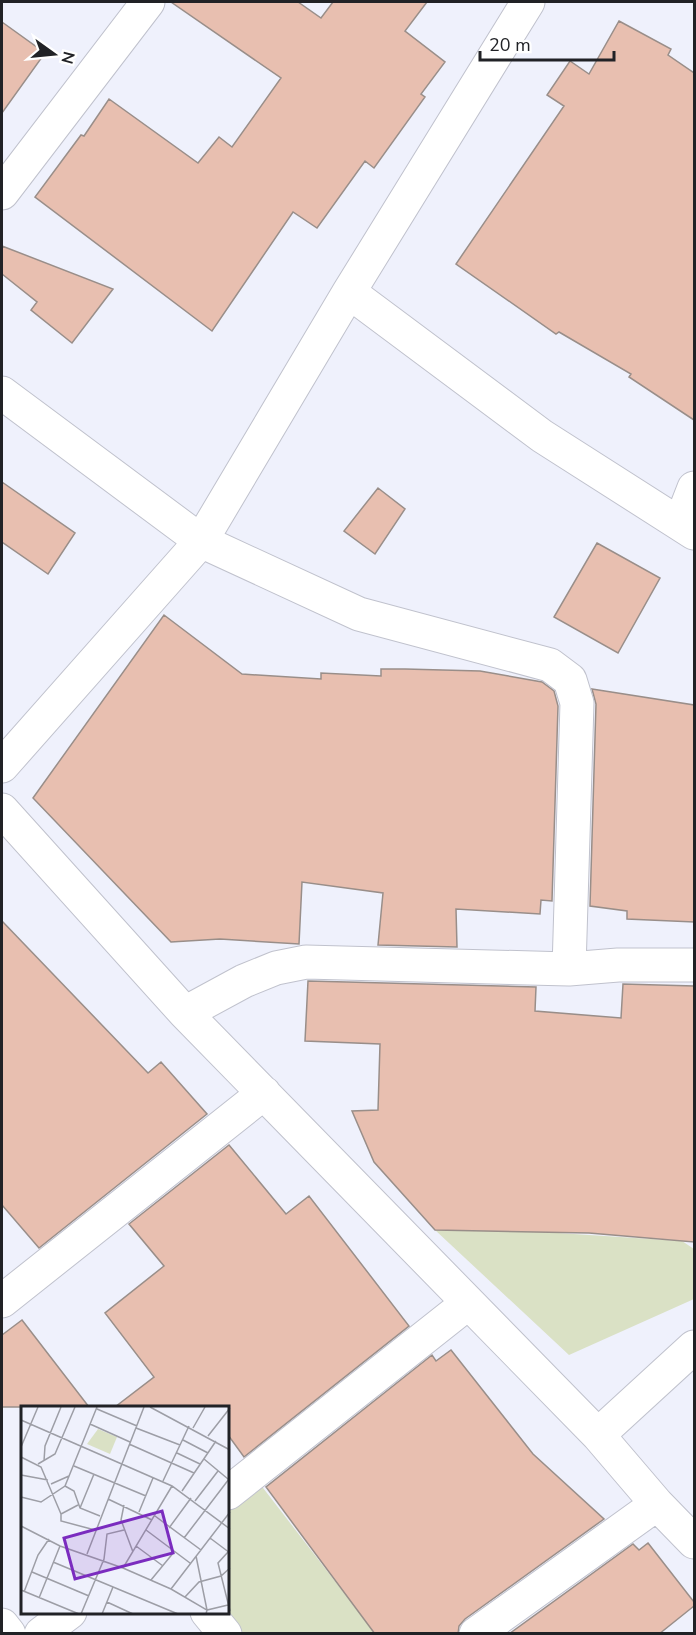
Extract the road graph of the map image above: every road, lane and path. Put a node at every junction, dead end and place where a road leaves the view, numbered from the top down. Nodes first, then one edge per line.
1 (148, 2) edge
2 (528, 2) edge
3 (2, 193) edge
4 (350, 291) junction
5 (2, 393) edge
6 (694, 488) edge
7 (687, 529) edge
8 (201, 541) junction
9 (2, 766) edge
10 (2, 810) edge
11 (694, 965) edge
12 (569, 969) junction
13 (185, 1013) junction
14 (264, 1094) junction
15 (2, 1301) edge
16 (468, 1303) junction
17 (694, 1347) edge
18 (598, 1435) junction
19 (230, 1490) edge
20 (657, 1504) junction
21 (694, 1542) edge
22 (67, 1614) edge
23 (209, 1614) edge
24 (2, 1625) edge
25 (9, 1634) edge
26 (41, 1634) edge
27 (225, 1634) edge
28 (476, 1634) edge

1 - 3 street
2 - 4 street
4 - 7 street
4 - 8 street
5 - 8 street
6 - 7 street
8 - 9 street
8 - 12 street
10 - 13 street
11 - 12 street
12 - 13 street
13 - 14 street
14 - 15 street
14 - 16 street
16 - 18 street
16 - 19 street
17 - 18 street
18 - 20 street
20 - 21 street
20 - 28 street
22 - 26 street
23 - 27 street
24 - 25 street

